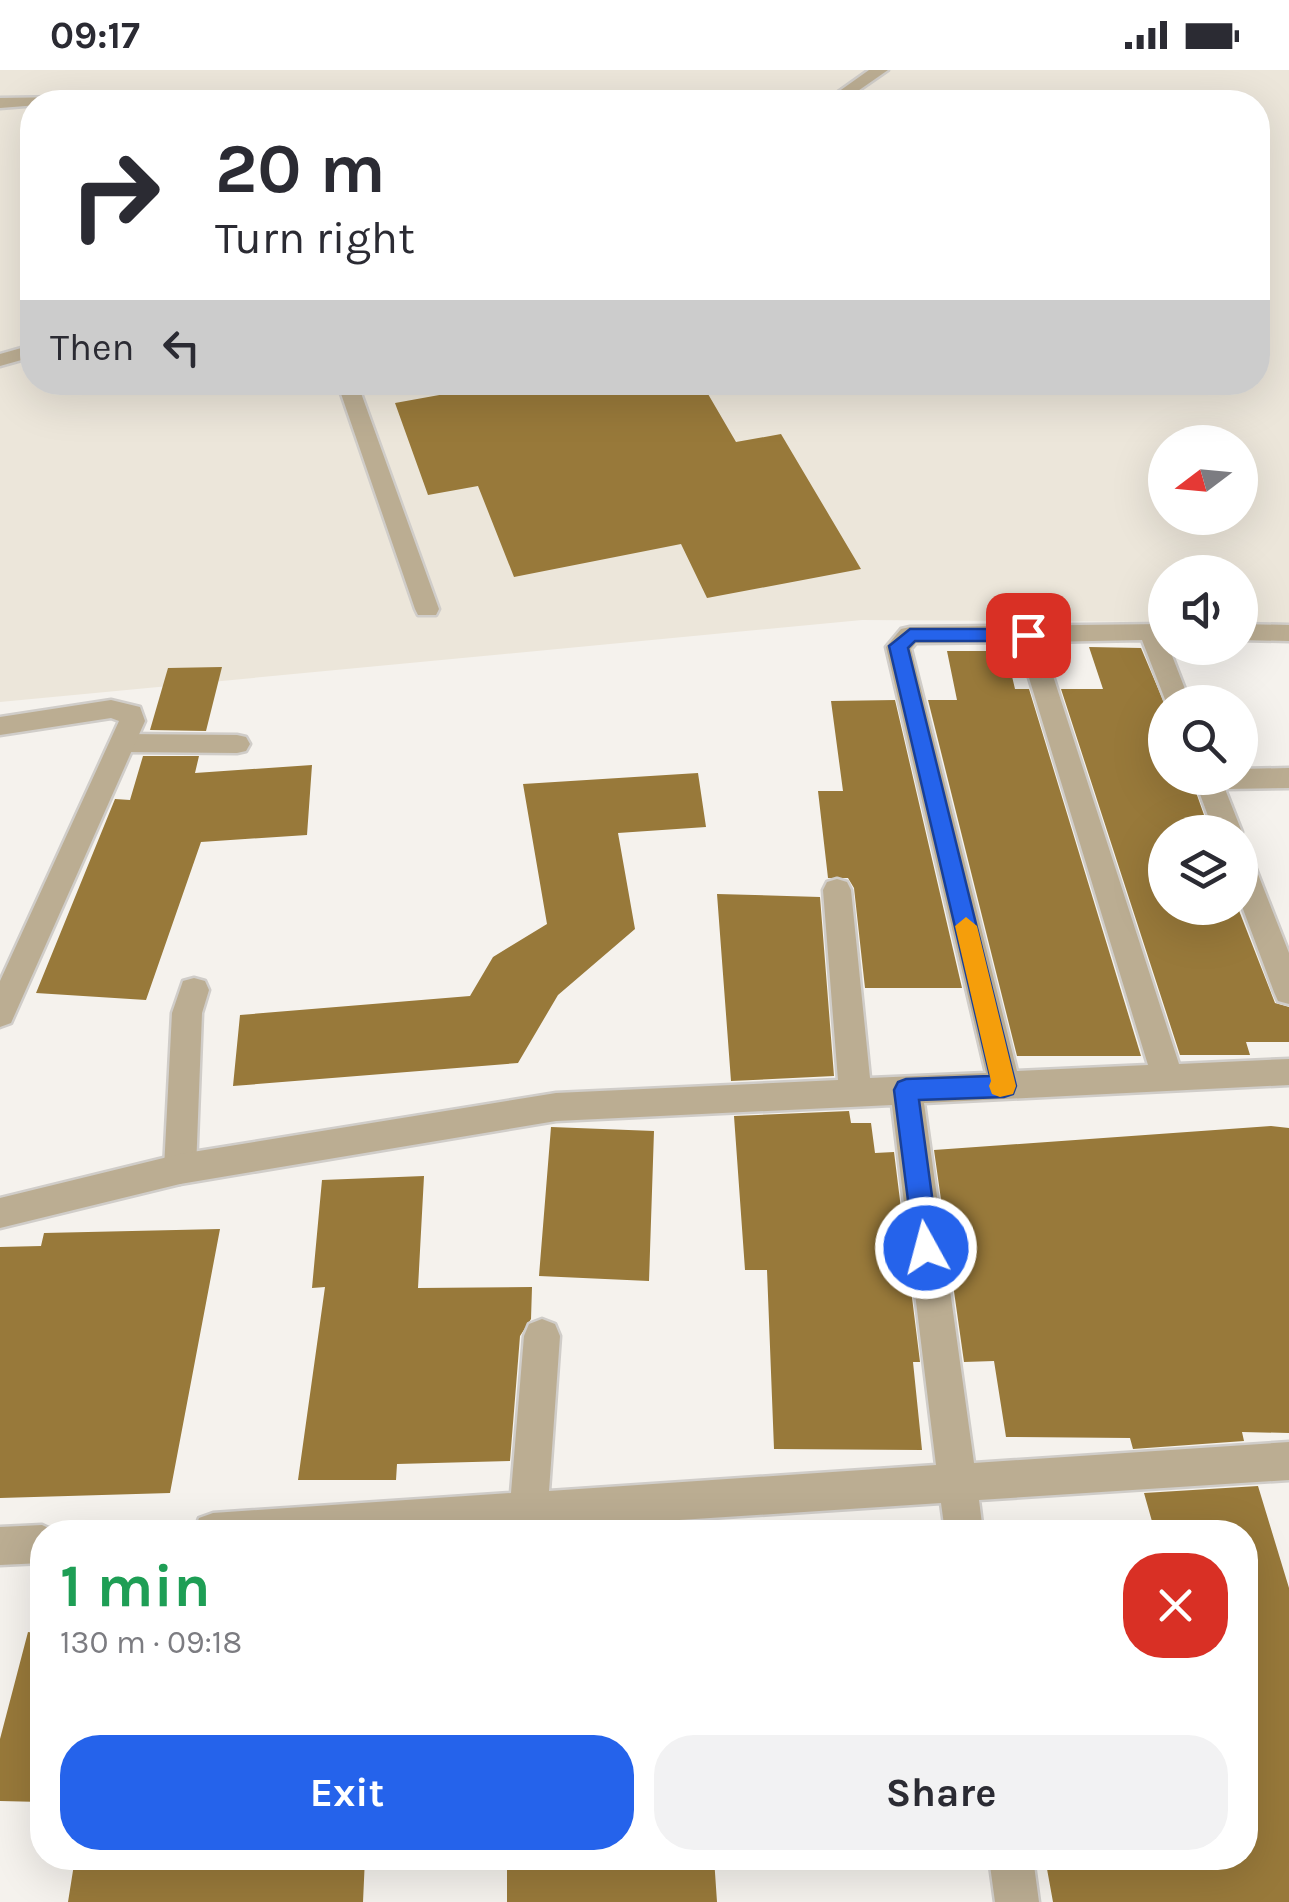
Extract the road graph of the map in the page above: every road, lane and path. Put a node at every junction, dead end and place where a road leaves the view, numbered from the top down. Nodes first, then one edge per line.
1 (880, 70) edge
2 (850, 90) edge
3 (352, 395) edge
4 (427, 609) dead end
5 (1148, 632) edge
6 (1258, 632) edge
7 (1289, 633) edge
8 (1028, 635) junction
9 (0, 726) edge
10 (124, 744) junction
11 (237, 744) dead end
12 (1258, 778) edge
13 (1289, 778) edge
14 (837, 890) dead end
15 (1258, 911) edge
16 (194, 990) dead end
17 (1289, 992) edge
18 (0, 1014) edge
19 (1289, 1072) edge
20 (1168, 1079) junction
21 (1004, 1086) junction
22 (906, 1090) junction
23 (855, 1092) junction
24 (180, 1169) junction
25 (0, 1213) edge
26 (542, 1336) dead end
27 (1289, 1462) edge
28 (957, 1485) junction
29 (528, 1512) junction
30 (402, 1520) edge
31 (962, 1520) edge
32 (30, 1545) edge
33 (0, 1546) edge
34 (1013, 1870) edge
35 (1017, 1902) edge

1 - 2 street
3 - 4 street
5 - 8 street
6 - 7 street
8 - 20 street
8 - 21 street
9 - 10 street
10 - 11 street
10 - 18 street
12 - 13 street
14 - 23 street
15 - 17 street
16 - 24 street
19 - 20 street
20 - 21 street
21 - 22 street
22 - 23 street
22 - 28 street
23 - 24 street
24 - 25 street
26 - 29 street
27 - 28 street
28 - 29 street
28 - 31 street
29 - 30 street
32 - 33 street
34 - 35 street

